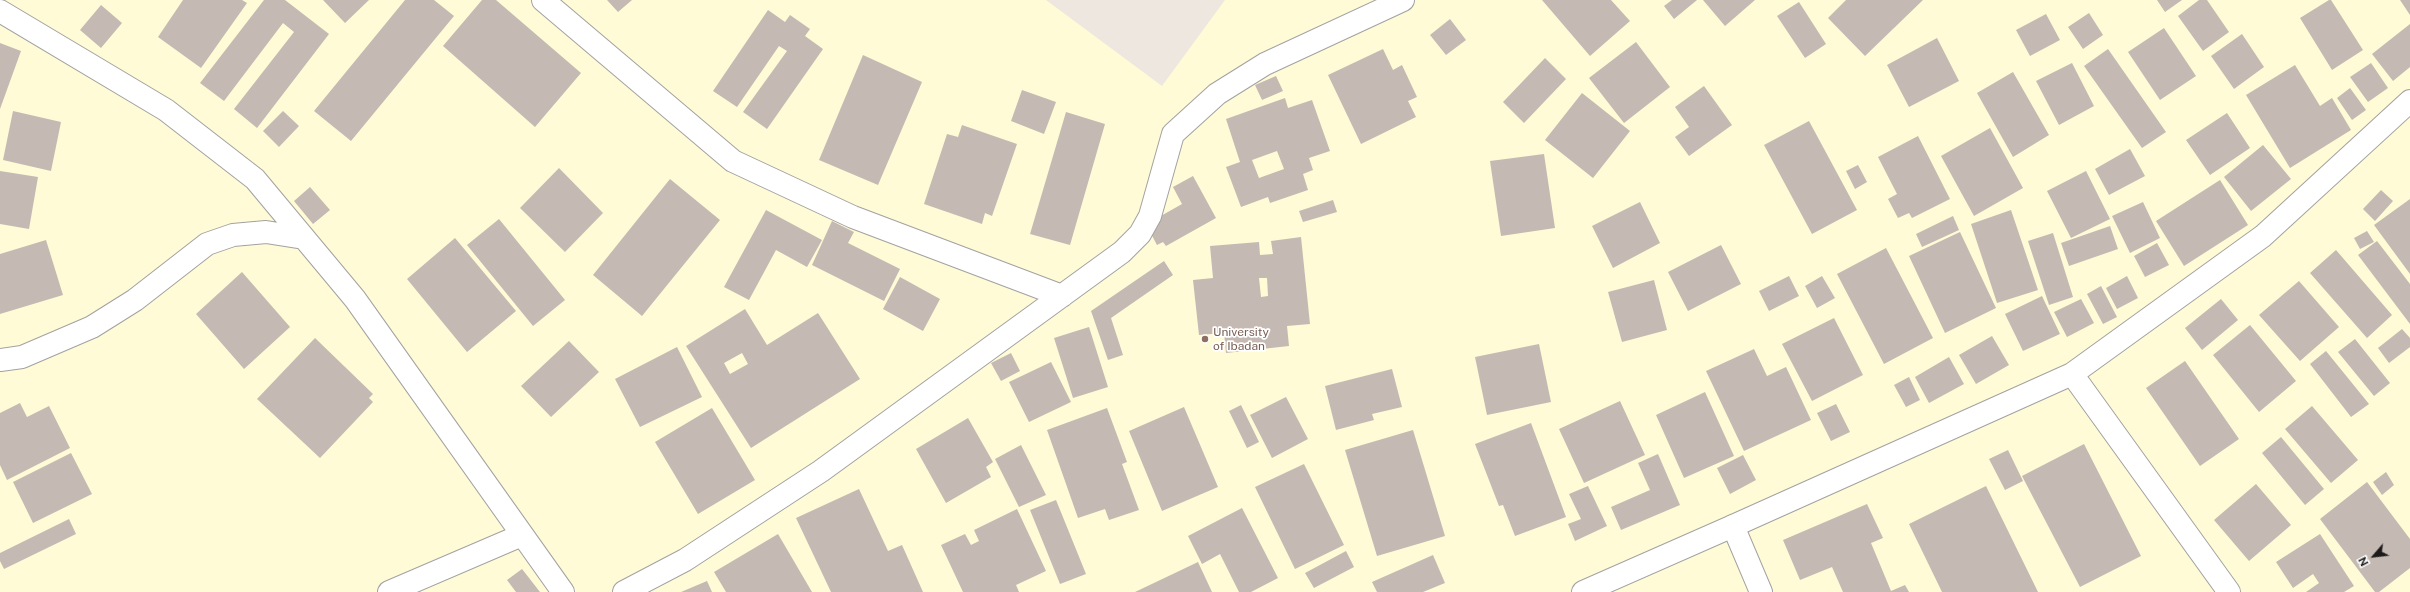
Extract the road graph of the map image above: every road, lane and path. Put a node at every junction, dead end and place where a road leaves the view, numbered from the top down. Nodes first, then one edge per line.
1 (543, 0) edge
2 (1403, 0) edge
3 (0, 11) edge
4 (2410, 101) edge
5 (304, 238) junction
6 (1062, 296) junction
7 (0, 360) edge
8 (2072, 374) junction
9 (1733, 526) junction
10 (522, 535) junction
11 (389, 592) edge
12 (563, 592) edge
13 (624, 592) edge
14 (1583, 592) edge
15 (1761, 592) edge
16 (2229, 592) edge

1 - 6 street
2 - 6 street
3 - 5 street
4 - 8 street
5 - 7 street
5 - 10 street
6 - 13 street
8 - 9 street
8 - 16 street
9 - 14 street
9 - 15 street
10 - 11 street
10 - 12 street

